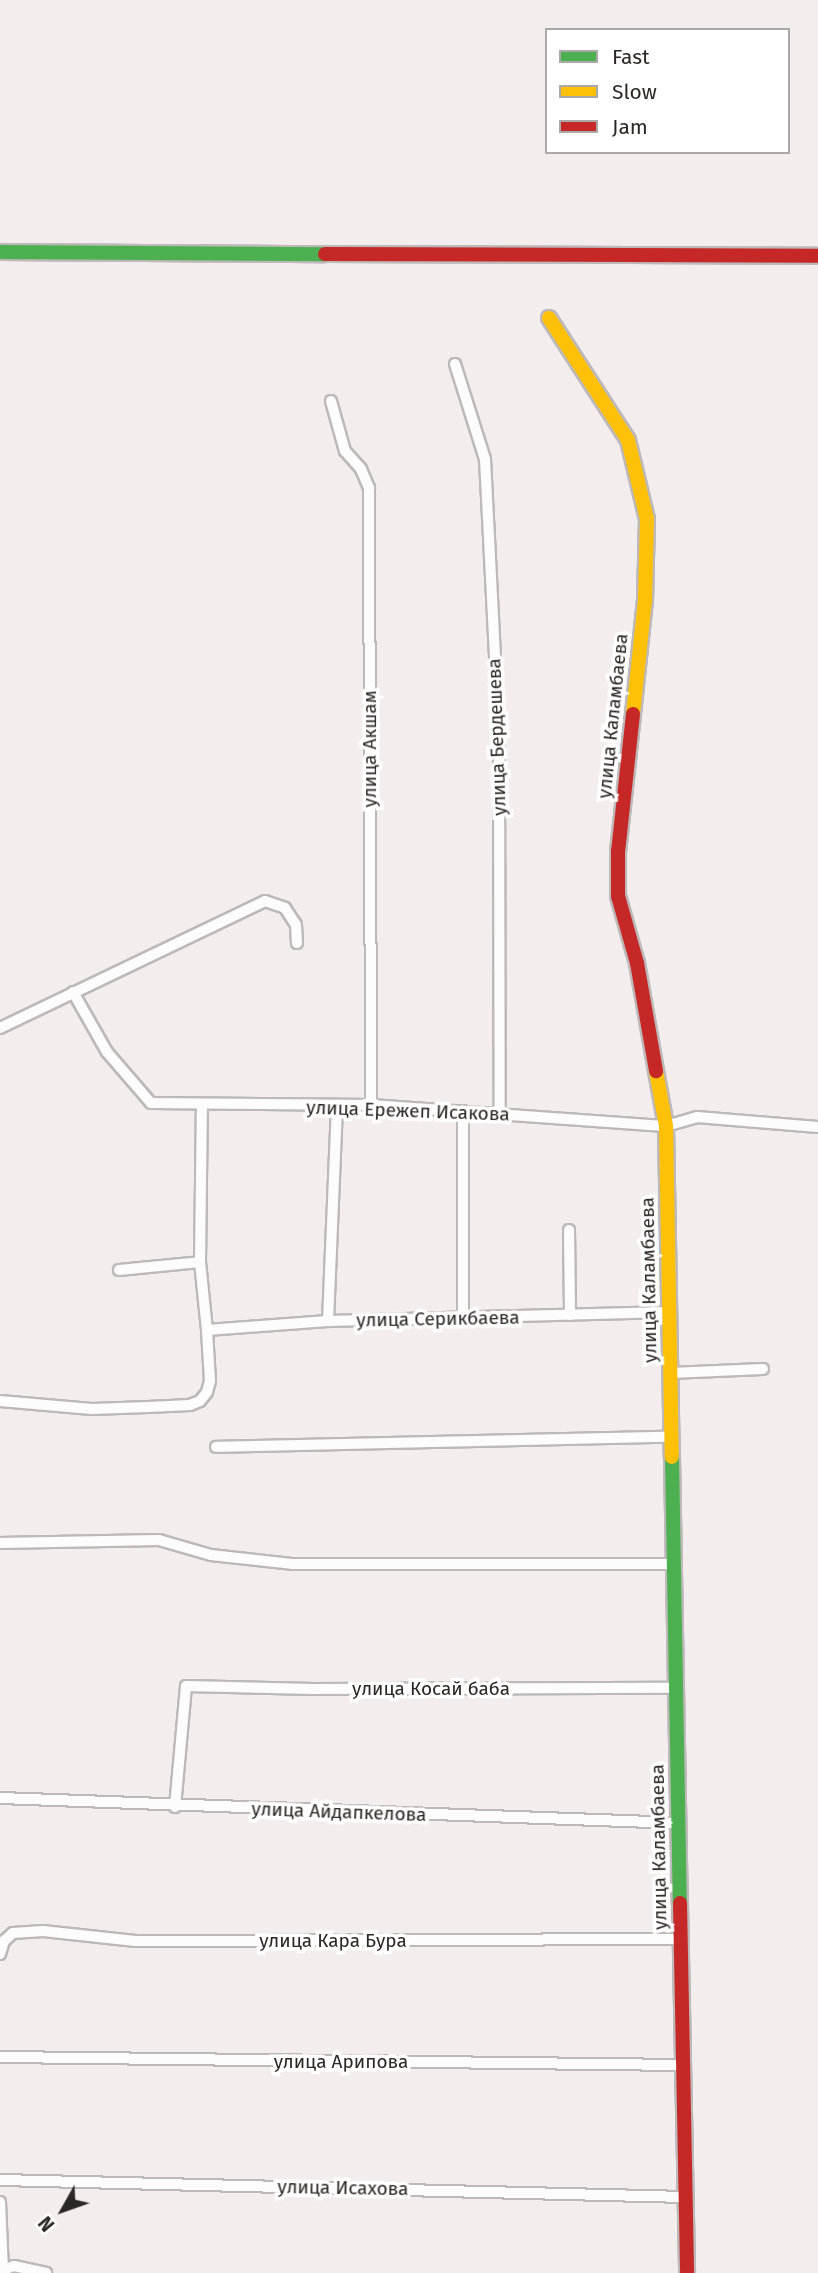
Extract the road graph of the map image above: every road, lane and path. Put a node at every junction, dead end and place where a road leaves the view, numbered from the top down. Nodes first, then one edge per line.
1 (0, 252) edge
2 (818, 256) edge
3 (549, 318) dead end
4 (455, 364) dead end
5 (331, 401) dead end
6 (297, 943) dead end
7 (73, 992) junction
8 (0, 1028) edge
9 (371, 1105) junction
10 (202, 1106) junction
11 (337, 1107) junction
12 (463, 1111) junction
13 (500, 1114) junction
14 (666, 1126) junction
15 (818, 1127) edge
16 (569, 1230) dead end
17 (200, 1262) junction
18 (119, 1270) dead end
19 (669, 1312) junction
20 (570, 1315) junction
21 (463, 1319) junction
22 (328, 1321) junction
23 (207, 1330) junction
24 (763, 1369) dead end
25 (670, 1373) junction
26 (0, 1401) edge
27 (671, 1437) junction
28 (216, 1447) dead end
29 (0, 1543) edge
30 (673, 1564) junction
31 (676, 1688) junction
32 (0, 1798) edge
33 (175, 1807) junction
34 (678, 1823) junction
35 (680, 1939) junction
36 (0, 1954) edge
37 (0, 2057) edge
38 (683, 2065) junction
39 (0, 2180) edge
40 (685, 2197) junction
41 (0, 2202) edge
42 (3, 2271) edge
43 (46, 2273) edge
44 (687, 2273) edge

1 - 2 street
3 - 14 street, улица Каламбаева
4 - 13 street, улица Бердешева
5 - 9 street, улица Акшам
6 - 7 street
7 - 8 street
7 - 10 street, улица Ережеп Исакова
9 - 11 street, улица Ережеп Исакова
9 - 12 street, улица Ережеп Исакова
10 - 11 street, улица Ережеп Исакова
10 - 17 street
11 - 22 street
12 - 13 street, улица Ережеп Исакова
12 - 21 street
13 - 14 street, улица Ережеп Исакова
14 - 15 street, улица Ережеп Исакова
14 - 19 street, улица Каламбаева
16 - 20 street
17 - 18 street
17 - 23 street
19 - 20 street, улица Серикбаева
19 - 25 street, улица Каламбаева
20 - 21 street, улица Серикбаева
21 - 22 street, улица Серикбаева
22 - 23 street, улица Серикбаева
23 - 26 street
24 - 25 street
25 - 27 street, улица Каламбаева
27 - 28 street
27 - 30 street, улица Каламбаева
29 - 30 street
30 - 31 street, улица Каламбаева
31 - 33 street, улица Косай баба
31 - 34 street, улица Каламбаева
32 - 33 street, улица Айдапкелова
33 - 34 street, улица Айдапкелова
34 - 35 street, улица Каламбаева
35 - 36 street, улица Кара Бура
35 - 38 street, улица Каламбаева
37 - 38 street, улица Арипова
38 - 40 street, улица Каламбаева
39 - 40 street, улица Исахова
40 - 44 street, улица Каламбаева
41 - 42 street
42 - 43 street

